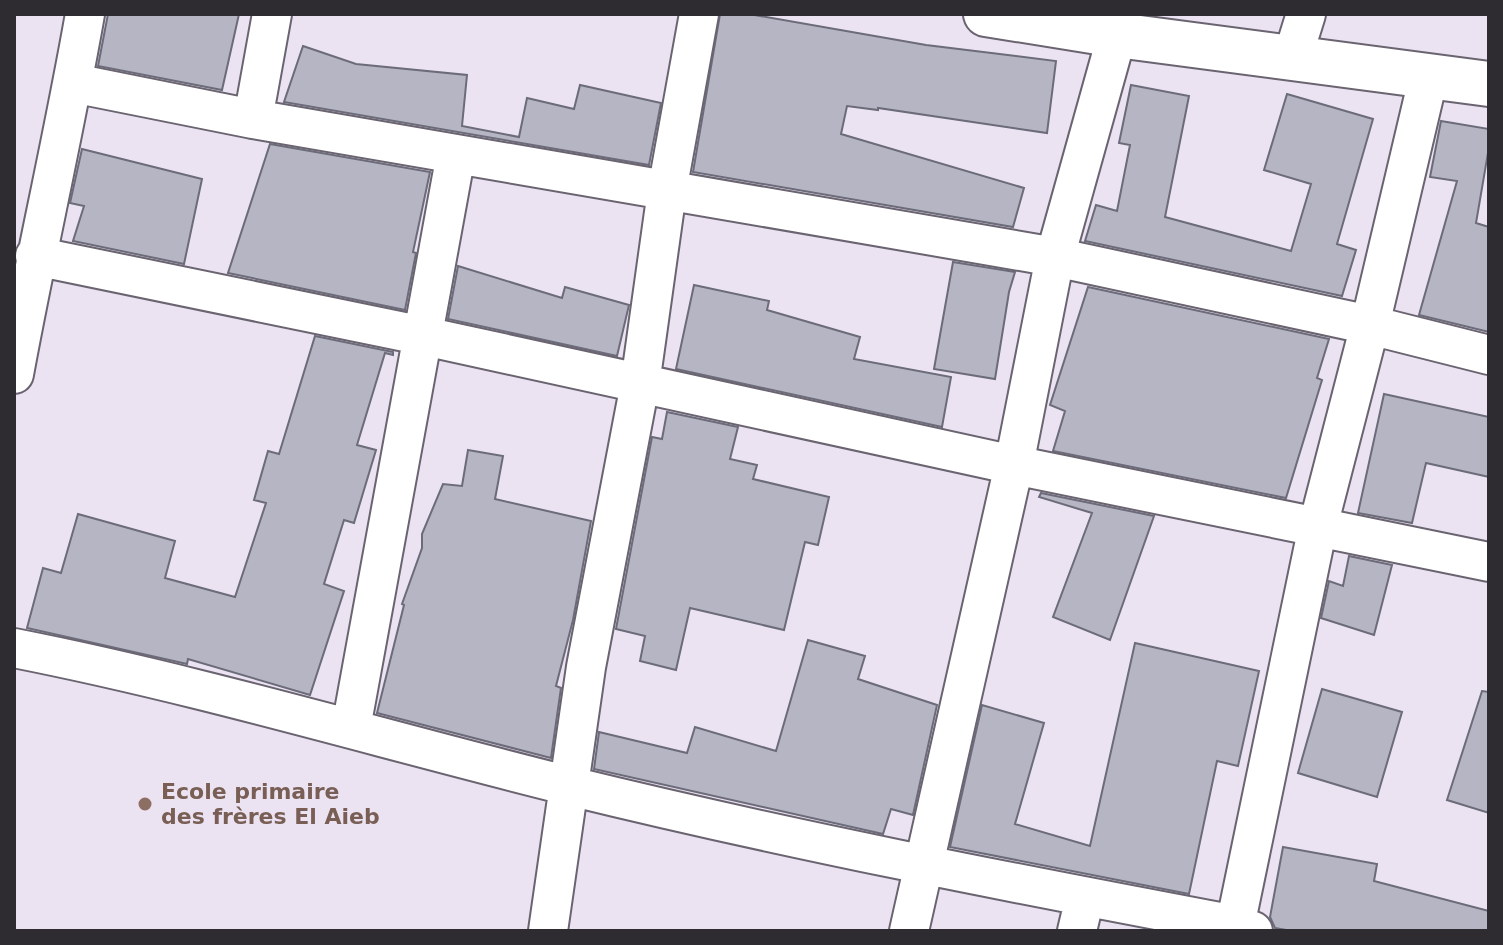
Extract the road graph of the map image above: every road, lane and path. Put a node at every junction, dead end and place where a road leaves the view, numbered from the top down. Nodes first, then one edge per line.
1 (85, 14) edge
2 (272, 14) edge
3 (699, 14) edge
4 (1306, 14) edge
5 (1012, 16) edge
6 (1117, 35) junction
7 (1292, 59) junction
8 (1429, 75) junction
9 (73, 83) junction
10 (1489, 84) edge
11 (253, 119) junction
12 (456, 154) junction
13 (667, 191) junction
14 (35, 256) junction
15 (1055, 257) junction
16 (1370, 325) junction
17 (424, 336) junction
18 (1489, 355) edge
19 (14, 374) edge
20 (640, 384) junction
21 (1014, 465) junction
22 (1318, 526) junction
23 (1489, 562) edge
24 (14, 648) edge
25 (351, 728) junction
26 (570, 786) junction
27 (925, 866) junction
28 (1081, 914) edge
29 (1241, 929) edge
30 (548, 931) edge
31 (909, 931) edge

1 - 9 street
2 - 11 street
3 - 13 street
4 - 7 street
5 - 6 main road
6 - 7 main road
6 - 15 street
7 - 8 main road
8 - 10 main road
8 - 16 street
9 - 11 street
9 - 14 street
11 - 12 street
12 - 13 street
12 - 17 street
13 - 15 street
13 - 20 street
14 - 17 street
14 - 19 street
15 - 16 street
15 - 21 street
16 - 18 street
16 - 22 street
17 - 20 street
17 - 25 street
20 - 21 street
20 - 26 street
21 - 22 street
21 - 27 street
22 - 23 street
22 - 29 street
24 - 25 street
25 - 26 street
26 - 27 street
26 - 30 street
27 - 28 street
27 - 31 street
28 - 29 street

